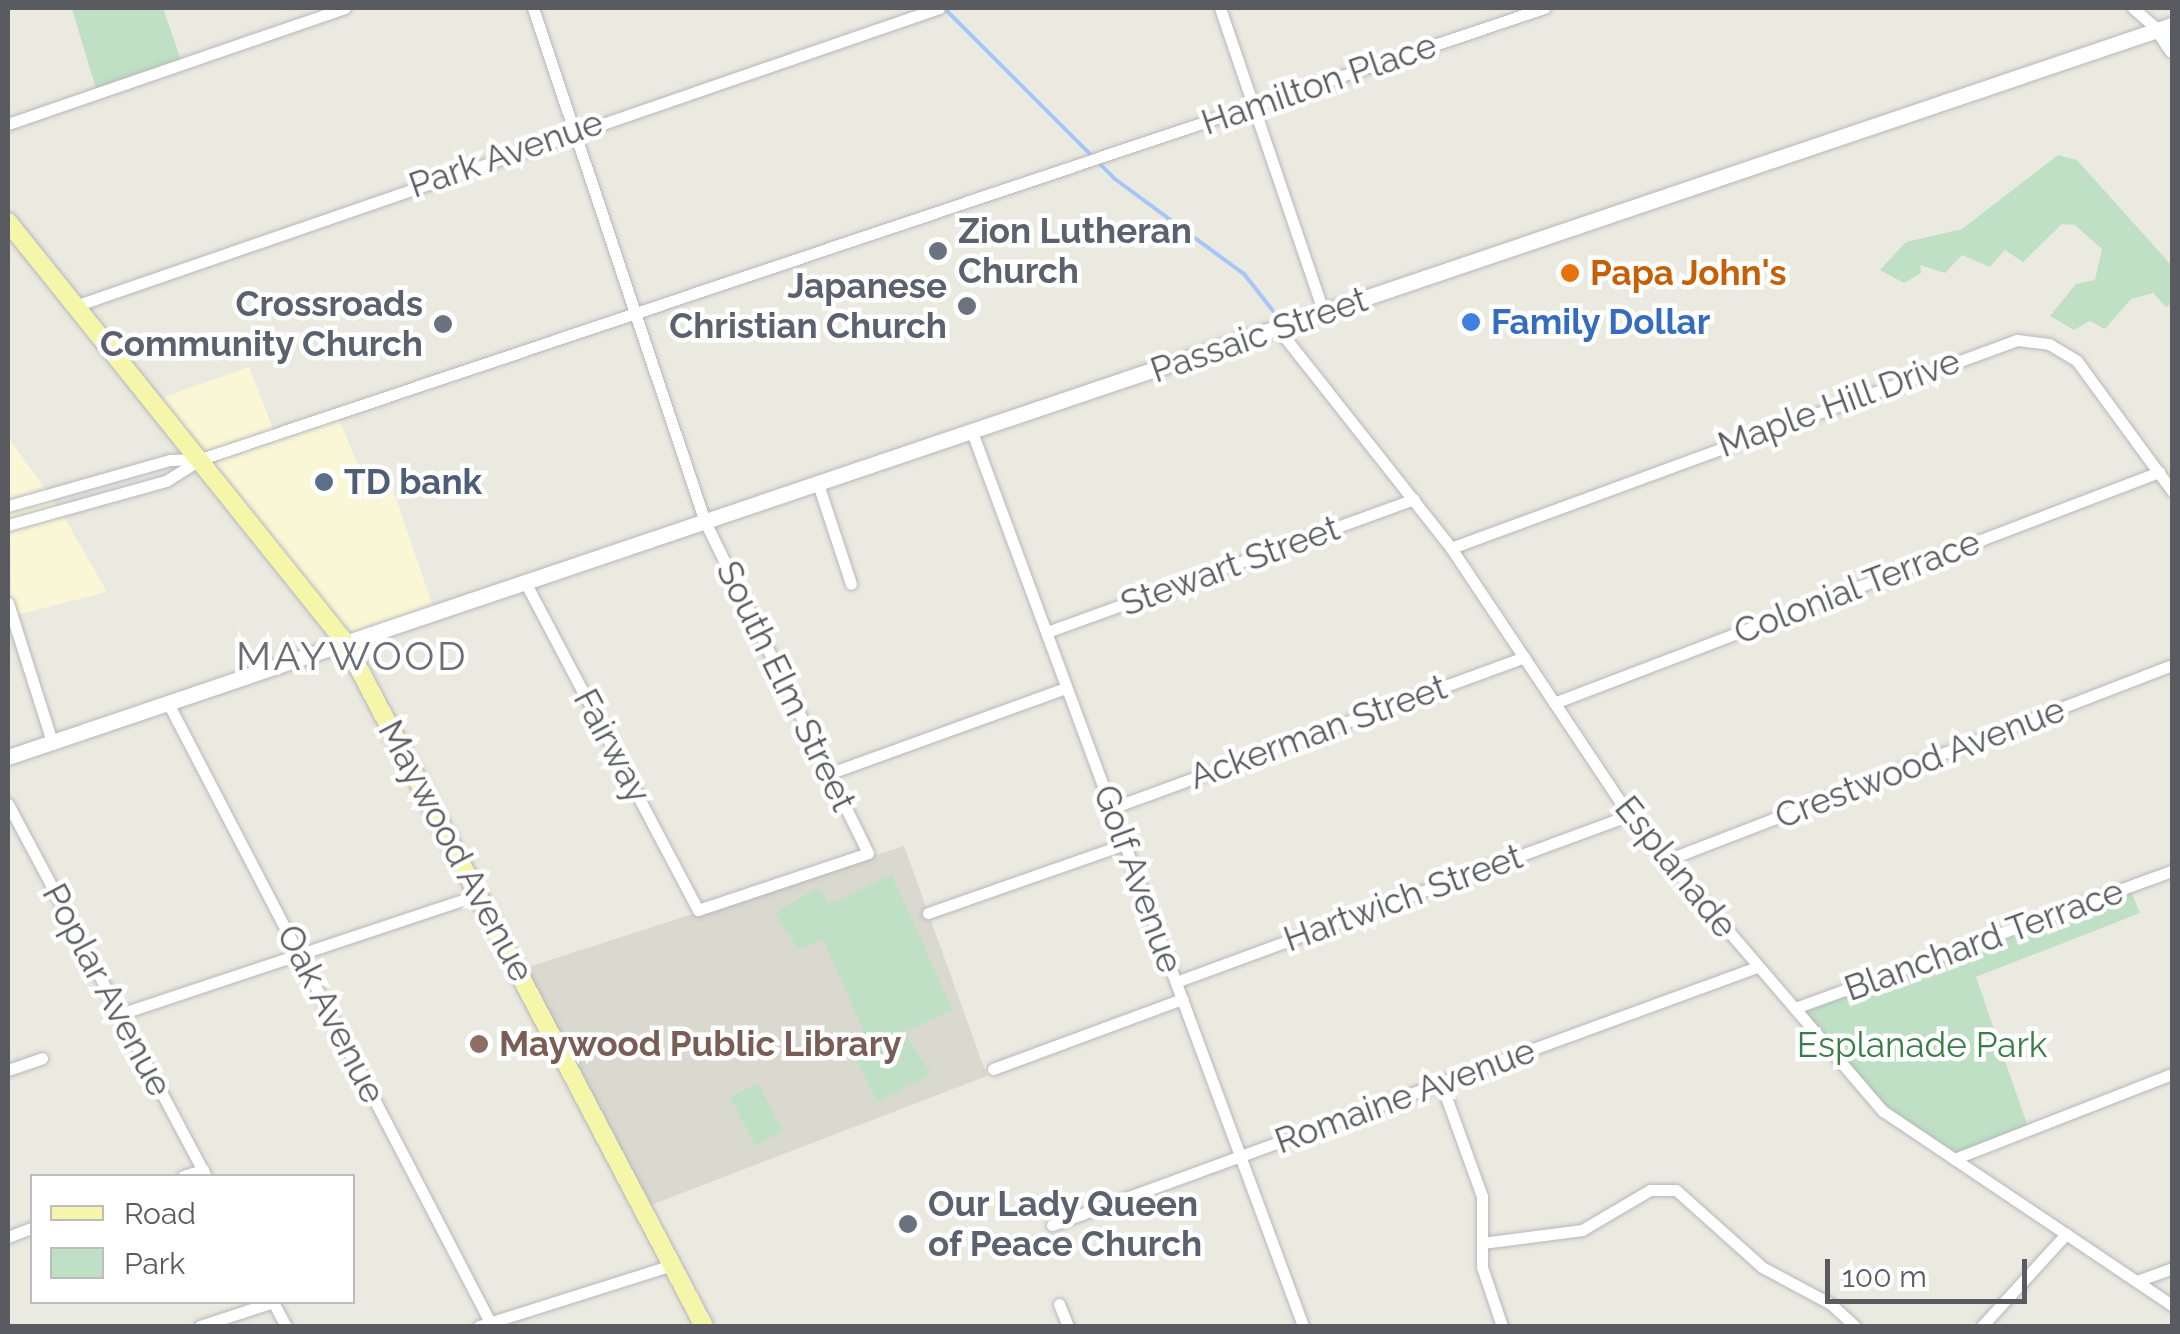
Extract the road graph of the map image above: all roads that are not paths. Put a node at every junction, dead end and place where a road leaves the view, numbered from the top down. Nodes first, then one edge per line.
1 (345, 8) edge
2 (533, 8) edge
3 (938, 8) edge
4 (1220, 8) edge
5 (1544, 8) edge
6 (2133, 8) edge
7 (2165, 28) edge
8 (2172, 51) edge
9 (1254, 107) junction
10 (8, 124) edge
11 (574, 130) junction
12 (8, 222) edge
13 (75, 306) junction
14 (635, 311) junction
15 (1324, 314) junction
16 (1279, 330) junction
17 (972, 432) junction
18 (201, 459) junction
19 (2159, 472) junction
20 (818, 484) junction
21 (2172, 491) edge
22 (1414, 499) junction
23 (8, 506) edge
24 (704, 519) junction
25 (8, 525) edge
26 (1450, 548) junction
27 (525, 582) junction
28 (851, 584) dead end
29 (8, 603) edge
30 (1047, 632) junction
31 (344, 642) junction
32 (1524, 657) junction
33 (2172, 666) edge
34 (1066, 688) junction
35 (168, 703) junction
36 (1554, 703) junction
37 (52, 742) junction
38 (8, 757) edge
39 (828, 774) junction
40 (8, 804) edge
41 (1112, 808) junction
42 (1630, 815) junction
43 (1126, 844) junction
44 (868, 853) joint
45 (1667, 860) junction
46 (2172, 871) edge
47 (480, 894) junction
48 (928, 913) dead end
49 (300, 954) junction
50 (1757, 967) junction
51 (1176, 982) junction
52 (1182, 999) junction
53 (1795, 1008) junction
54 (120, 1014) junction
55 (42, 1058) dead end
56 (993, 1068) dead end
57 (8, 1070) edge
58 (2172, 1074) edge
59 (1441, 1083) junction
60 (1240, 1157) junction
61 (1954, 1159) junction
62 (204, 1173) edge
63 (1052, 1224) dead end
64 (2066, 1234) junction
65 (1482, 1243) junction
66 (672, 1265) junction
67 (2172, 1268) edge
68 (2137, 1281) junction
69 (267, 1304) edge
70 (274, 1304) edge
71 (1059, 1304) dead end
72 (2172, 1305) edge
73 (487, 1325) edge
74 (200, 1326) edge
75 (286, 1326) edge
76 (704, 1326) edge
77 (1068, 1326) edge
78 (1303, 1326) edge
79 (1502, 1326) edge
80 (1855, 1326) edge
81 (1982, 1326) edge

1 - 10 street
2 - 11 street, South Elm Street
3 - 11 street, Park Avenue
4 - 9 street
5 - 9 street, Hamilton Place
6 - 7 street
7 - 8 street
7 - 15 main road, Passaic Street
9 - 14 street, Hamilton Place
9 - 15 street
11 - 13 street, Park Avenue
11 - 14 street, South Elm Street
12 - 13 main road, Maywood Avenue
13 - 18 main road, Maywood Avenue
14 - 18 street, Hamilton Place
14 - 24 street, South Elm Street
15 - 16 main road, Passaic Street
16 - 17 main road, Passaic Street
16 - 22 street, Esplanade
17 - 20 main road, Passaic Street
17 - 30 street, Golf Avenue
18 - 23 street
18 - 25 street
18 - 31 main road, Maywood Avenue
19 - 21 street, Maple Hill Drive
19 - 26 street, Maple Hill Drive
19 - 36 street, Colonial Terrace
20 - 24 main road, Passaic Street
20 - 28 street
22 - 26 street, Esplanade
22 - 30 street, Stewart Street
24 - 27 main road, Passaic Street
24 - 39 street, South Elm Street
26 - 32 street, Esplanade
27 - 31 main road, Passaic Street
27 - 44 street, Fairway
29 - 37 street
30 - 34 street, Golf Avenue
31 - 35 main road, Passaic Street
31 - 47 main road, Maywood Avenue
32 - 36 street, Esplanade
32 - 41 street, Ackerman Street
33 - 45 street, Crestwood Avenue
34 - 39 street
34 - 41 street, Golf Avenue
35 - 37 main road, Passaic Street
35 - 49 street, Oak Avenue
36 - 42 street, Esplanade
37 - 38 main road, Passaic Street
39 - 44 street, South Elm Street
40 - 54 street, Poplar Avenue
41 - 43 street, Golf Avenue
42 - 45 street, Esplanade
42 - 51 street, Hartwich Street
43 - 48 street
43 - 51 street, Golf Avenue
45 - 50 street, Esplanade
46 - 53 street, Blanchard Terrace
47 - 49 street
47 - 66 main road, Maywood Avenue
49 - 54 street
49 - 73 street, Oak Avenue
50 - 53 street, Esplanade
50 - 59 street, Romaine Avenue
51 - 52 street, Golf Avenue
52 - 56 street
52 - 60 street, Golf Avenue
53 - 61 street, Esplanade
54 - 62 street, Poplar Avenue
55 - 57 street
58 - 61 street
59 - 60 street, Romaine Avenue
59 - 65 street
60 - 63 street, Romaine Avenue
60 - 78 street, Golf Avenue
61 - 64 street, Esplanade
64 - 68 street, Esplanade
64 - 81 street
65 - 79 street
65 - 80 street
66 - 73 street
66 - 76 main road, Maywood Avenue
67 - 68 street
68 - 72 street, Esplanade
69 - 74 street
70 - 75 street
71 - 77 street

